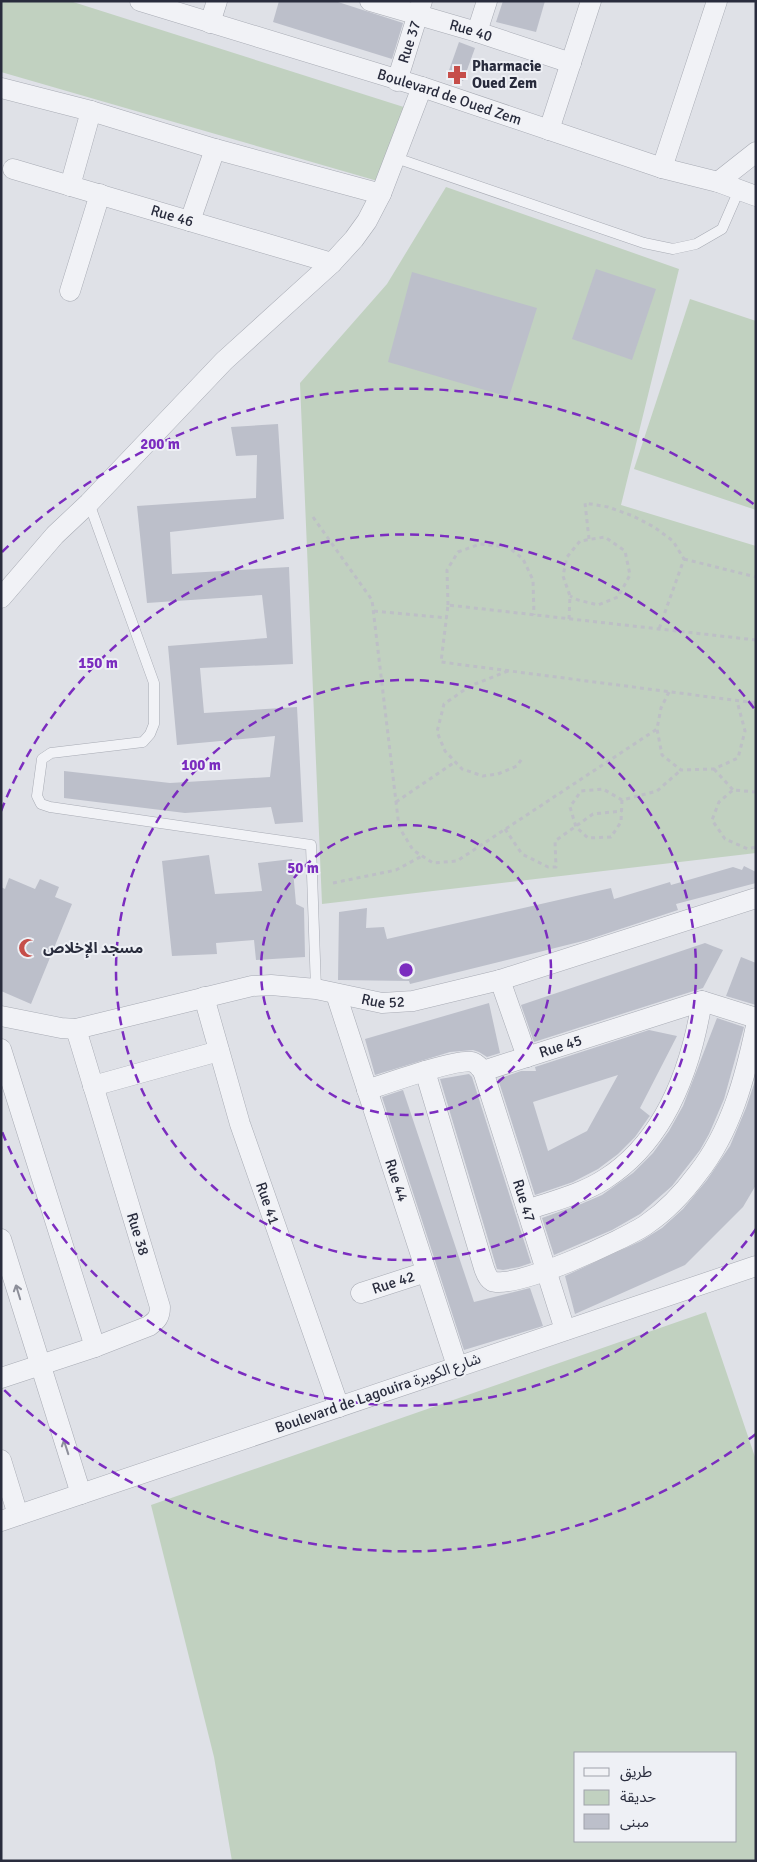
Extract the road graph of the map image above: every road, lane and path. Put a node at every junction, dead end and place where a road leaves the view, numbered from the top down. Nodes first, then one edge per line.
1 (140, 1) edge
2 (217, 1) edge
3 (370, 1) edge
4 (486, 1) edge
5 (591, 1) edge
6 (718, 1) edge
7 (419, 8) edge
8 (210, 24) junction
9 (477, 32) junction
10 (571, 63) junction
11 (397, 81) junction
12 (422, 87) junction
13 (1, 88) edge
14 (91, 111) junction
15 (549, 130) junction
16 (215, 149) junction
17 (756, 152) edge
18 (396, 158) junction
19 (662, 168) junction
20 (13, 169) dead end
21 (718, 182) junction
22 (70, 186) junction
23 (747, 193) edge
24 (100, 194) junction
25 (381, 194) junction
26 (190, 221) junction
27 (332, 263) junction
28 (70, 291) dead end
29 (89, 503) junction
30 (313, 517) dead end
31 (589, 540) junction
32 (684, 559) junction
33 (756, 577) edge
34 (570, 596) junction
35 (1, 598) edge
36 (448, 605) junction
37 (374, 611) junction
38 (534, 615) junction
39 (446, 618) junction
40 (569, 619) junction
41 (659, 629) junction
42 (756, 640) edge
43 (508, 671) junction
44 (669, 692) junction
45 (737, 701) junction
46 (756, 704) edge
47 (656, 728) junction
48 (523, 757) dead end
49 (455, 762) junction
50 (714, 769) junction
51 (681, 770) junction
52 (733, 790) junction
53 (756, 792) edge
54 (622, 800) junction
55 (396, 802) junction
56 (622, 811) junction
57 (576, 828) junction
58 (505, 829) junction
59 (756, 848) edge
60 (422, 856) junction
61 (333, 884) dead end
62 (756, 898) edge
63 (500, 980) junction
64 (316, 989) junction
65 (336, 994) junction
66 (204, 997) junction
67 (702, 1001) junction
68 (1, 1016) edge
69 (756, 1018) edge
70 (756, 1026) edge
71 (76, 1029) junction
72 (1, 1049) edge
73 (219, 1051) junction
74 (527, 1057) junction
75 (425, 1071) junction
76 (484, 1071) junction
77 (93, 1086) junction
78 (367, 1090) junction
79 (527, 1210) junction
80 (1, 1239) edge
81 (756, 1266) edge
82 (546, 1270) junction
83 (426, 1272) junction
84 (361, 1293) dead end
85 (565, 1330) junction
86 (95, 1347) junction
87 (40, 1365) junction
88 (457, 1366) junction
89 (1, 1378) edge
90 (339, 1407) junction
91 (1, 1460) edge
92 (81, 1494) junction
93 (10, 1518) edge

1 - 8 street, Boulevard de Oued Zem
2 - 8 street
3 - 7 street, Rue 40
4 - 9 street
5 - 10 street
6 - 19 street
7 - 9 street, Rue 40
7 - 11 street, Rue 37
8 - 11 street, Boulevard de Oued Zem
9 - 10 street, Rue 40
10 - 15 street
11 - 12 street, Boulevard de Oued Zem
12 - 15 street, Boulevard de Oued Zem
12 - 18 street
13 - 14 street
14 - 16 street
14 - 22 street
15 - 19 street, Boulevard de Oued Zem
16 - 25 street
16 - 26 street
17 - 21 street
18 - 23 lane
18 - 25 street
19 - 21 street, Boulevard de Oued Zem
20 - 22 street, Rue 46
21 - 23 street, Boulevard de Oued Zem
22 - 24 street, Rue 46
24 - 26 street, Rue 46
24 - 28 street
25 - 27 street
26 - 27 street, Rue 46
27 - 29 street
29 - 35 street
29 - 64 lane
30 - 37 path
31 - 32 path
31 - 34 path
31 - 34 path
32 - 33 path
32 - 41 path
34 - 40 path
36 - 38 path
36 - 38 path
36 - 39 path
37 - 39 path
37 - 55 path
38 - 40 path
39 - 43 path
40 - 41 path
41 - 42 path
43 - 44 path
43 - 49 path
44 - 45 path
44 - 47 path
45 - 46 path
45 - 50 path
47 - 51 path
47 - 58 path
48 - 49 path
49 - 55 path
50 - 51 path
50 - 52 path
51 - 54 path
52 - 53 path
52 - 59 path
54 - 56 path
54 - 57 path
55 - 60 path
56 - 57 path
56 - 57 path
57 - 58 path
58 - 60 path
60 - 61 path
62 - 63 street, Rue 52
63 - 65 street, Rue 52
63 - 74 street
64 - 65 street, Rue 52
64 - 66 street, Rue 52
65 - 78 street, Rue 44
66 - 71 street, Rue 52
66 - 73 street, Rue 41
67 - 69 street
67 - 74 street, Rue 45
67 - 79 street
68 - 71 street, Rue 52
70 - 82 street
71 - 77 street, Rue 38
72 - 86 street
73 - 77 street
73 - 90 street, Rue 41
74 - 76 street, Rue 45
75 - 76 street
75 - 78 street
75 - 82 street
76 - 79 street, Rue 47
77 - 86 street, Rue 38
78 - 83 street, Rue 44
79 - 82 street, Rue 47
87 -> 80 street
81 - 85 street, Boulevard de Lagouira شارع الكويرة
82 - 85 street, Rue 47
83 - 84 street, Rue 42
83 - 88 street, Rue 44
85 - 88 street, Boulevard de Lagouira شارع الكويرة
86 - 87 street, Rue 38
87 - 89 street, Rue 38
92 -> 87 street
88 - 90 street, Boulevard de Lagouira شارع الكويرة
90 - 92 street, Boulevard de Lagouira شارع الكويرة
91 - 93 street
92 - 93 street, Boulevard de Lagouira شارع الكويرة

